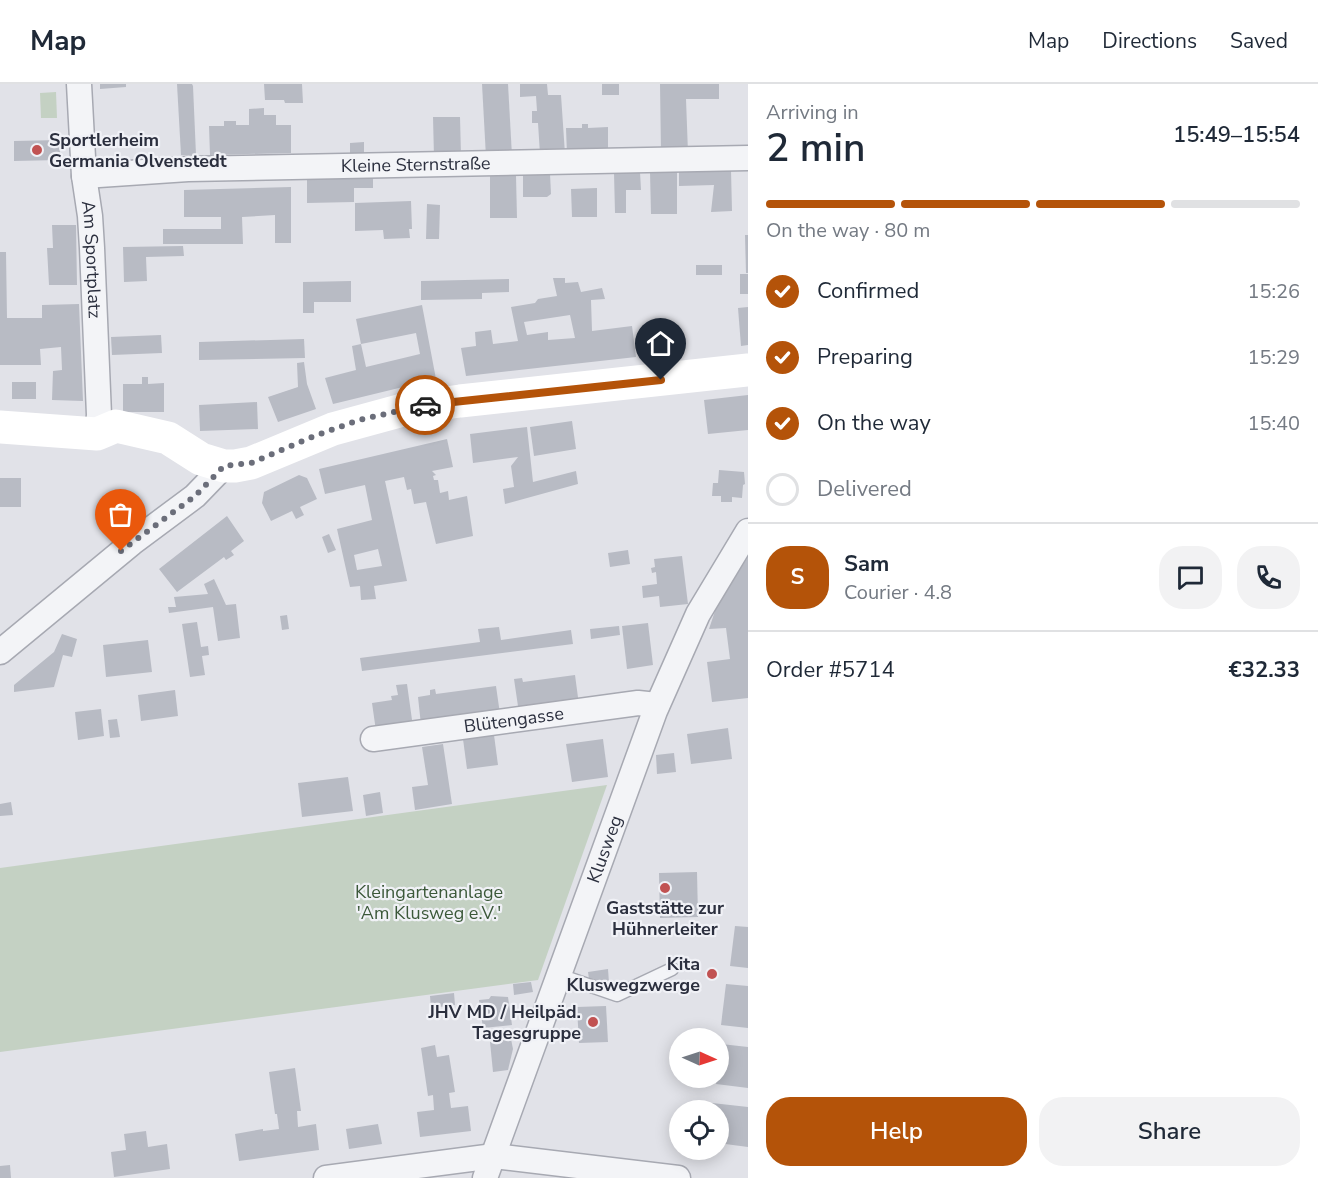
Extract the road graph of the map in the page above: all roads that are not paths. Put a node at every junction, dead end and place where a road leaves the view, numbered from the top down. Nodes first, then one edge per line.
1 (79, 84) edge
2 (748, 158) edge
3 (84, 176) junction
4 (748, 370) edge
5 (0, 427) edge
6 (97, 434) junction
7 (213, 463) junction
8 (748, 531) edge
9 (0, 652) edge
10 (657, 705) junction
11 (373, 740) dead end
12 (672, 969) dead end
13 (559, 975) junction
14 (490, 1167) edge
15 (326, 1178) edge
16 (678, 1178) edge

1 - 3 street, Am Sportplatz
2 - 3 street, Kleine Sternstraße
3 - 6 street, Am Sportplatz
4 - 7 main road
5 - 6 main road
6 - 7 main road
7 - 9 street
8 - 10 street, Klusweg
10 - 11 street, Blütengasse
10 - 13 street, Klusweg
12 - 13 lane
13 - 14 street, Klusweg
14 - 15 street
14 - 16 street

